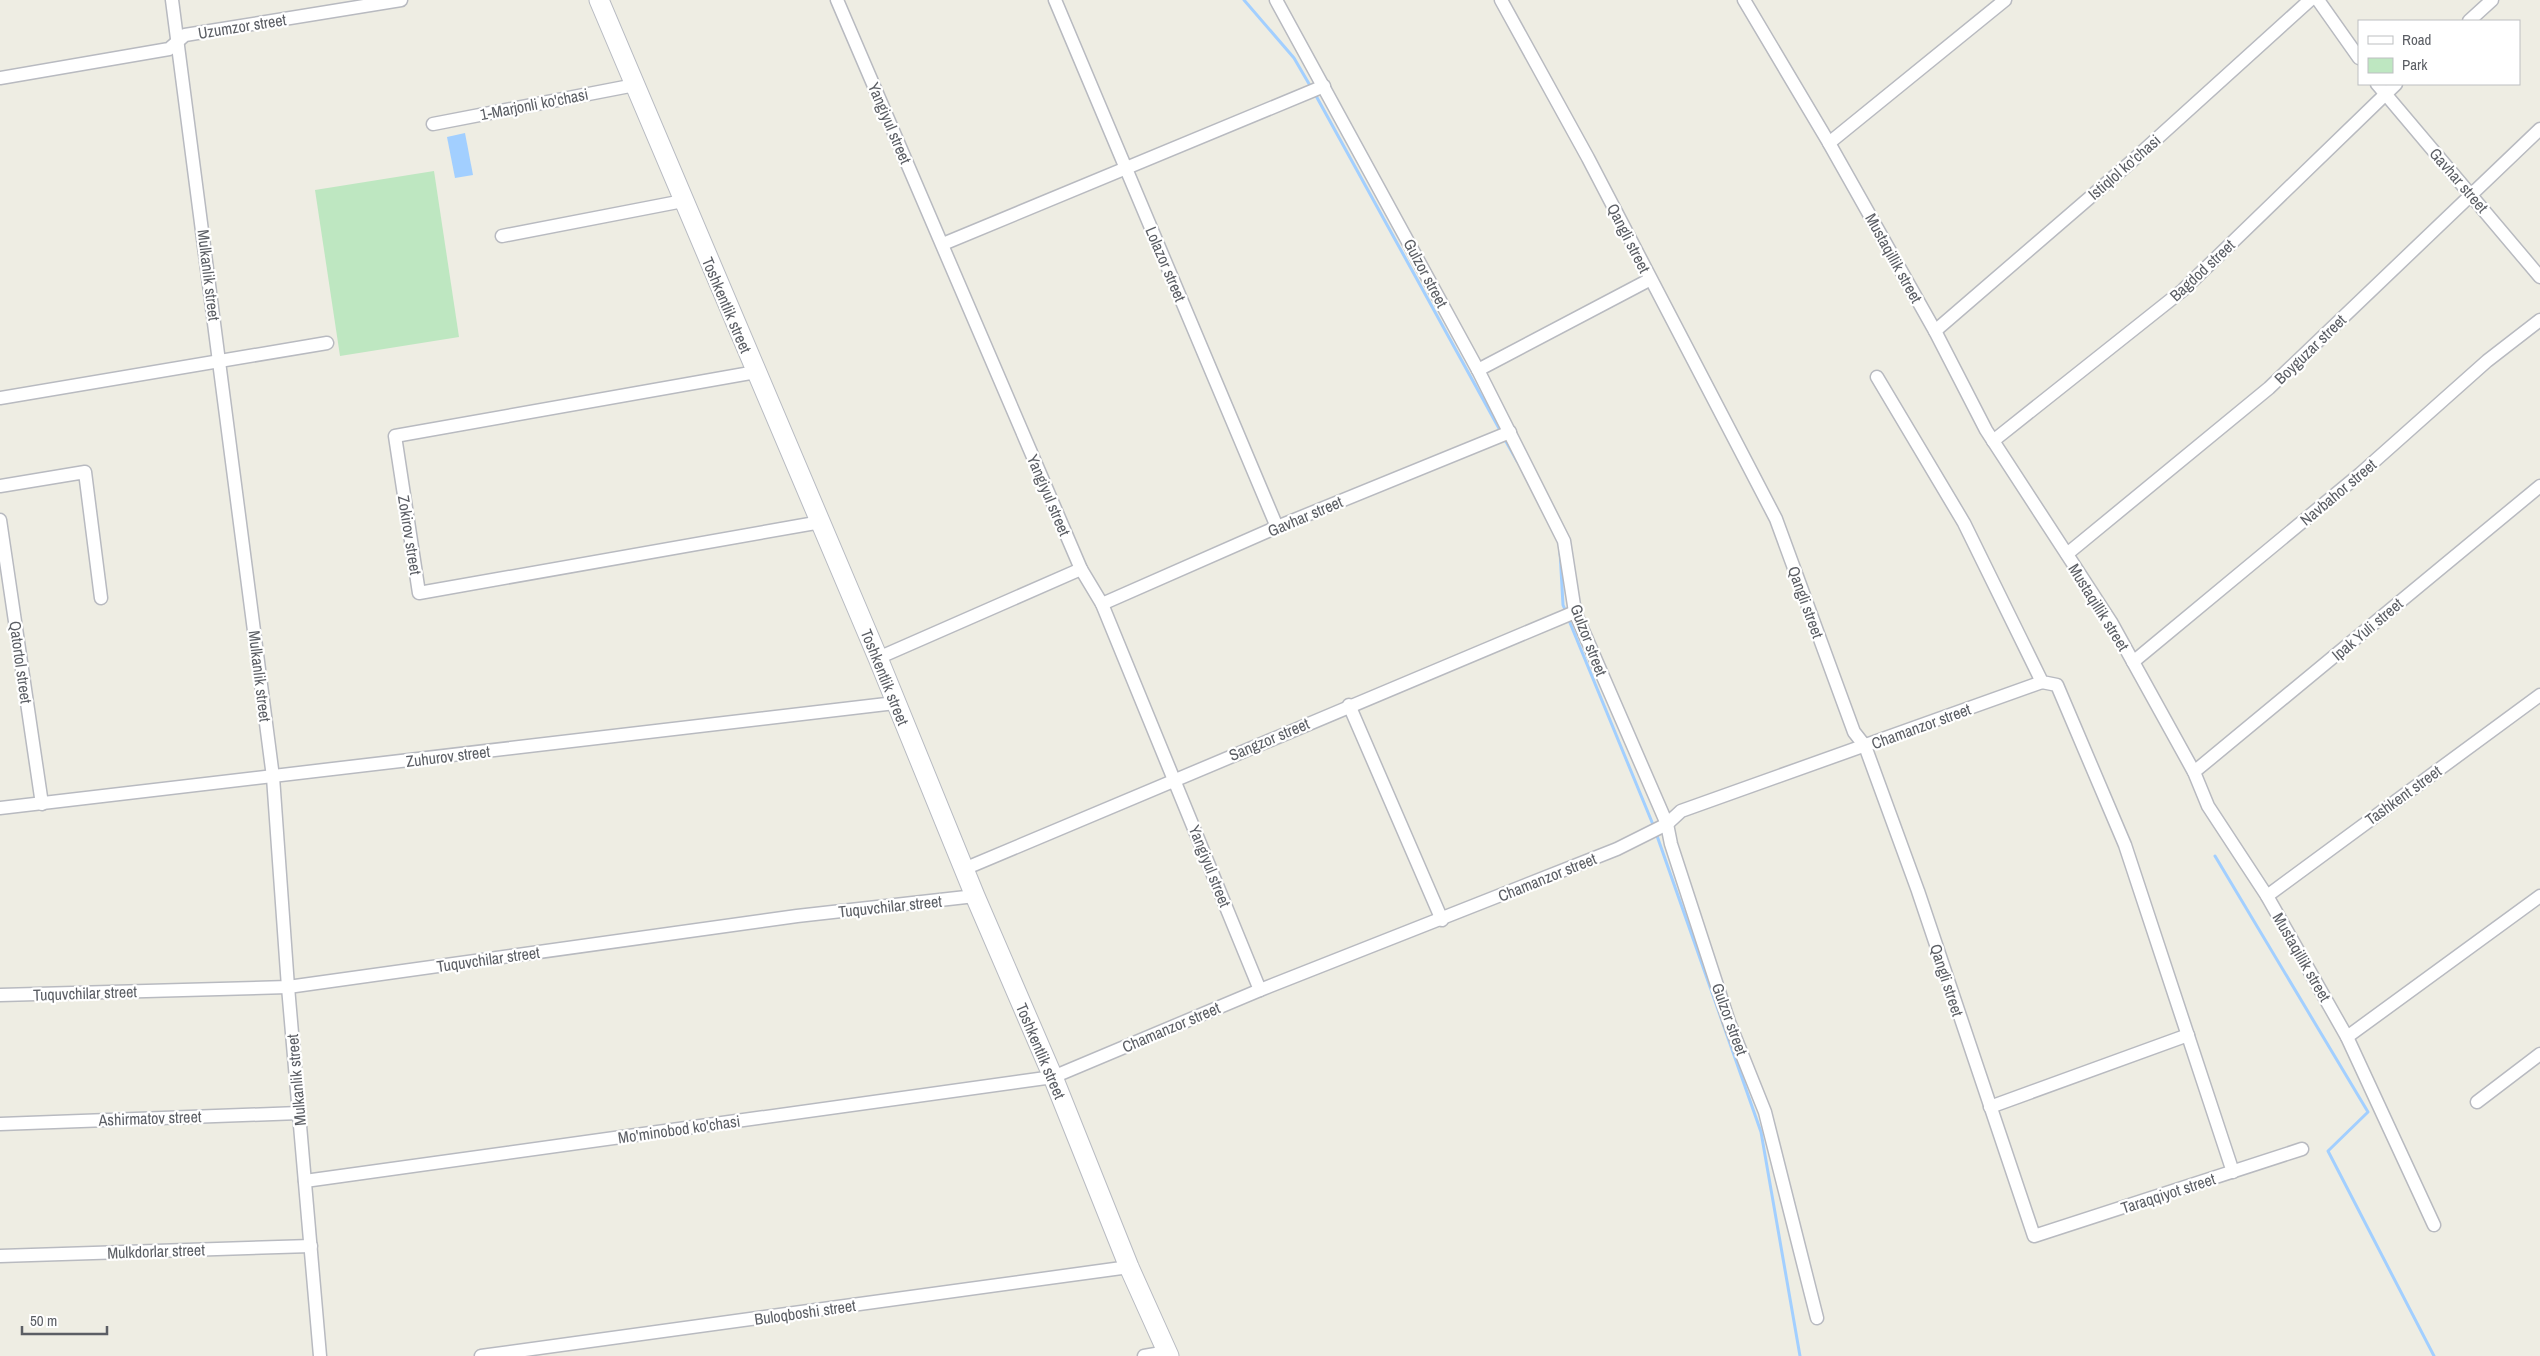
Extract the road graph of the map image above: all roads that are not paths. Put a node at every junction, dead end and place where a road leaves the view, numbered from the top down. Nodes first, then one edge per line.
1 (172, 0) edge
2 (401, 0) edge
3 (599, 0) edge
4 (837, 0) edge
5 (1055, 0) edge
6 (1276, 0) edge
7 (1501, 0) edge
8 (1744, 0) edge
9 (2310, 0) edge
10 (2318, 0) edge
11 (2492, 0) edge
12 (1998, 2) edge
13 (2469, 20) edge
14 (178, 42) junction
15 (2358, 57) edge
16 (0, 78) edge
17 (636, 85) junction
18 (2393, 85) edge
19 (1324, 86) junction
20 (2381, 89) edge
21 (433, 124) dead end
22 (2540, 129) edge
23 (1828, 143) junction
24 (1125, 169) junction
25 (2471, 194) junction
26 (683, 201) junction
27 (502, 236) dead end
28 (943, 244) junction
29 (2540, 277) edge
30 (1650, 280) junction
31 (2540, 320) edge
32 (1935, 331) junction
33 (327, 343) dead end
34 (220, 361) junction
35 (1478, 370) junction
36 (756, 372) junction
37 (1877, 377) dead end
38 (0, 398) edge
39 (1510, 432) junction
40 (1993, 441) junction
41 (0, 486) edge
42 (2540, 486) edge
43 (0, 520) edge
44 (820, 522) junction
45 (1277, 527) junction
46 (2067, 554) junction
47 (1081, 570) junction
48 (101, 598) dead end
49 (1102, 604) junction
50 (1575, 612) junction
51 (878, 658) junction
52 (2133, 662) junction
53 (2042, 682) junction
54 (2540, 695) edge
55 (896, 703) junction
56 (1349, 705) junction
57 (1865, 746) junction
58 (2194, 772) junction
59 (273, 777) junction
60 (1174, 779) junction
61 (42, 804) junction
62 (0, 808) edge
63 (1667, 824) junction
64 (964, 869) junction
65 (974, 896) junction
66 (2267, 896) junction
67 (2540, 896) edge
68 (1442, 920) junction
69 (288, 987) junction
70 (1260, 990) junction
71 (0, 995) edge
72 (2188, 1035) junction
73 (2347, 1037) junction
74 (2540, 1054) edge
75 (1052, 1077) junction
76 (2477, 1102) dead end
77 (1990, 1107) junction
78 (299, 1113) junction
79 (0, 1124) edge
80 (2302, 1149) dead end
81 (2233, 1172) junction
82 (305, 1181) junction
83 (2434, 1225) dead end
84 (2034, 1236) joint
85 (311, 1246) junction
86 (0, 1256) edge
87 (1129, 1267) junction
88 (1817, 1318) dead end
89 (1168, 1354) edge
90 (320, 1356) edge
91 (481, 1356) edge
92 (1144, 1356) edge

1 - 14 street, Mulkanlik street
2 - 14 street, Uzumzor street
3 - 17 main road, Toshkentlik street
4 - 28 street, Yangiyul street
5 - 24 street, Lolazor street
6 - 19 street, Gulzor street
7 - 30 street, Qangli street
8 - 23 street, Mustaqillik street
9 - 32 street, Istiqlol ko'chasi
10 - 15 street
11 - 13 street
12 - 23 street
14 - 16 street, Uzumzor street
14 - 34 street, Mulkanlik street
17 - 21 street, 1-Marjonli ko'chasi
17 - 26 main road, Toshkentlik street
18 - 20 street, Bagdod street
19 - 24 street
19 - 35 street, Gulzor street
20 - 25 street, Gavhar street
20 - 40 street, Bagdod street
22 - 25 street, Boyguzar street
23 - 32 street, Mustaqillik street
24 - 28 street
24 - 45 street, Lolazor street
25 - 29 street, Gavhar street
25 - 46 street, Boyguzar street
26 - 27 street
26 - 36 main road, Toshkentlik street
28 - 47 street, Yangiyul street
30 - 35 street
30 - 57 street, Qangli street
31 - 52 street, Navbahor street
32 - 40 street, Mustaqillik street
33 - 34 street
34 - 38 street
34 - 59 street, Mulkanlik street
35 - 39 street, Gulzor street
36 - 44 main road, Toshkentlik street
36 - 44 street, Zokirov street
37 - 53 street
39 - 45 street, Gavhar street
39 - 50 street, Gulzor street
40 - 46 street, Mustaqillik street
41 - 48 street
42 - 58 street, Ipak Yuli street
43 - 61 street, Qatortol street
44 - 51 main road, Toshkentlik street
45 - 49 street, Gavhar street
46 - 52 street, Mustaqillik street
47 - 49 street, Yangiyul street
47 - 51 street
49 - 60 street, Yangiyul street
50 - 56 street, Sangzor street
50 - 63 street, Gulzor street
51 - 55 main road, Toshkentlik street
52 - 58 street, Mustaqillik street
53 - 57 street, Chamanzor street
53 - 72 street
54 - 66 street, Tashkent street
55 - 59 street, Zuhurov street
55 - 64 main road, Toshkentlik street
56 - 60 street, Sangzor street
56 - 68 street
57 - 63 street, Chamanzor street
57 - 77 street, Qangli street
58 - 66 street, Mustaqillik street
59 - 61 street, Zuhurov street
59 - 69 street, Mulkanlik street
60 - 64 street, Sangzor street
60 - 70 street, Yangiyul street
61 - 62 street, Zuhurov street
63 - 68 street, Chamanzor street
63 - 88 street, Gulzor street
64 - 65 main road, Toshkentlik street
65 - 69 street, Tuquvchilar street
65 - 75 main road, Toshkentlik street
66 - 73 street, Mustaqillik street
67 - 73 street
68 - 70 street, Chamanzor street
69 - 71 street, Tuquvchilar street
69 - 78 street, Mulkanlik street
70 - 75 street, Chamanzor street
72 - 77 street
72 - 81 street
73 - 83 street, Mustaqillik street
74 - 76 street
75 - 82 street, Mo'minobod ko'chasi
75 - 87 main road, Toshkentlik street
77 - 84 street, Qangli street
78 - 79 street, Ashirmatov street
78 - 82 street, Mulkanlik street
80 - 81 street, Taraqqiyot street
81 - 84 street, Taraqqiyot street
82 - 85 street, Mulkanlik street
85 - 86 street, Mulkdorlar street
85 - 90 street, Mulkanlik street
87 - 89 main road, Toshkentlik street
87 - 91 street, Buloqboshi street
89 - 92 street

